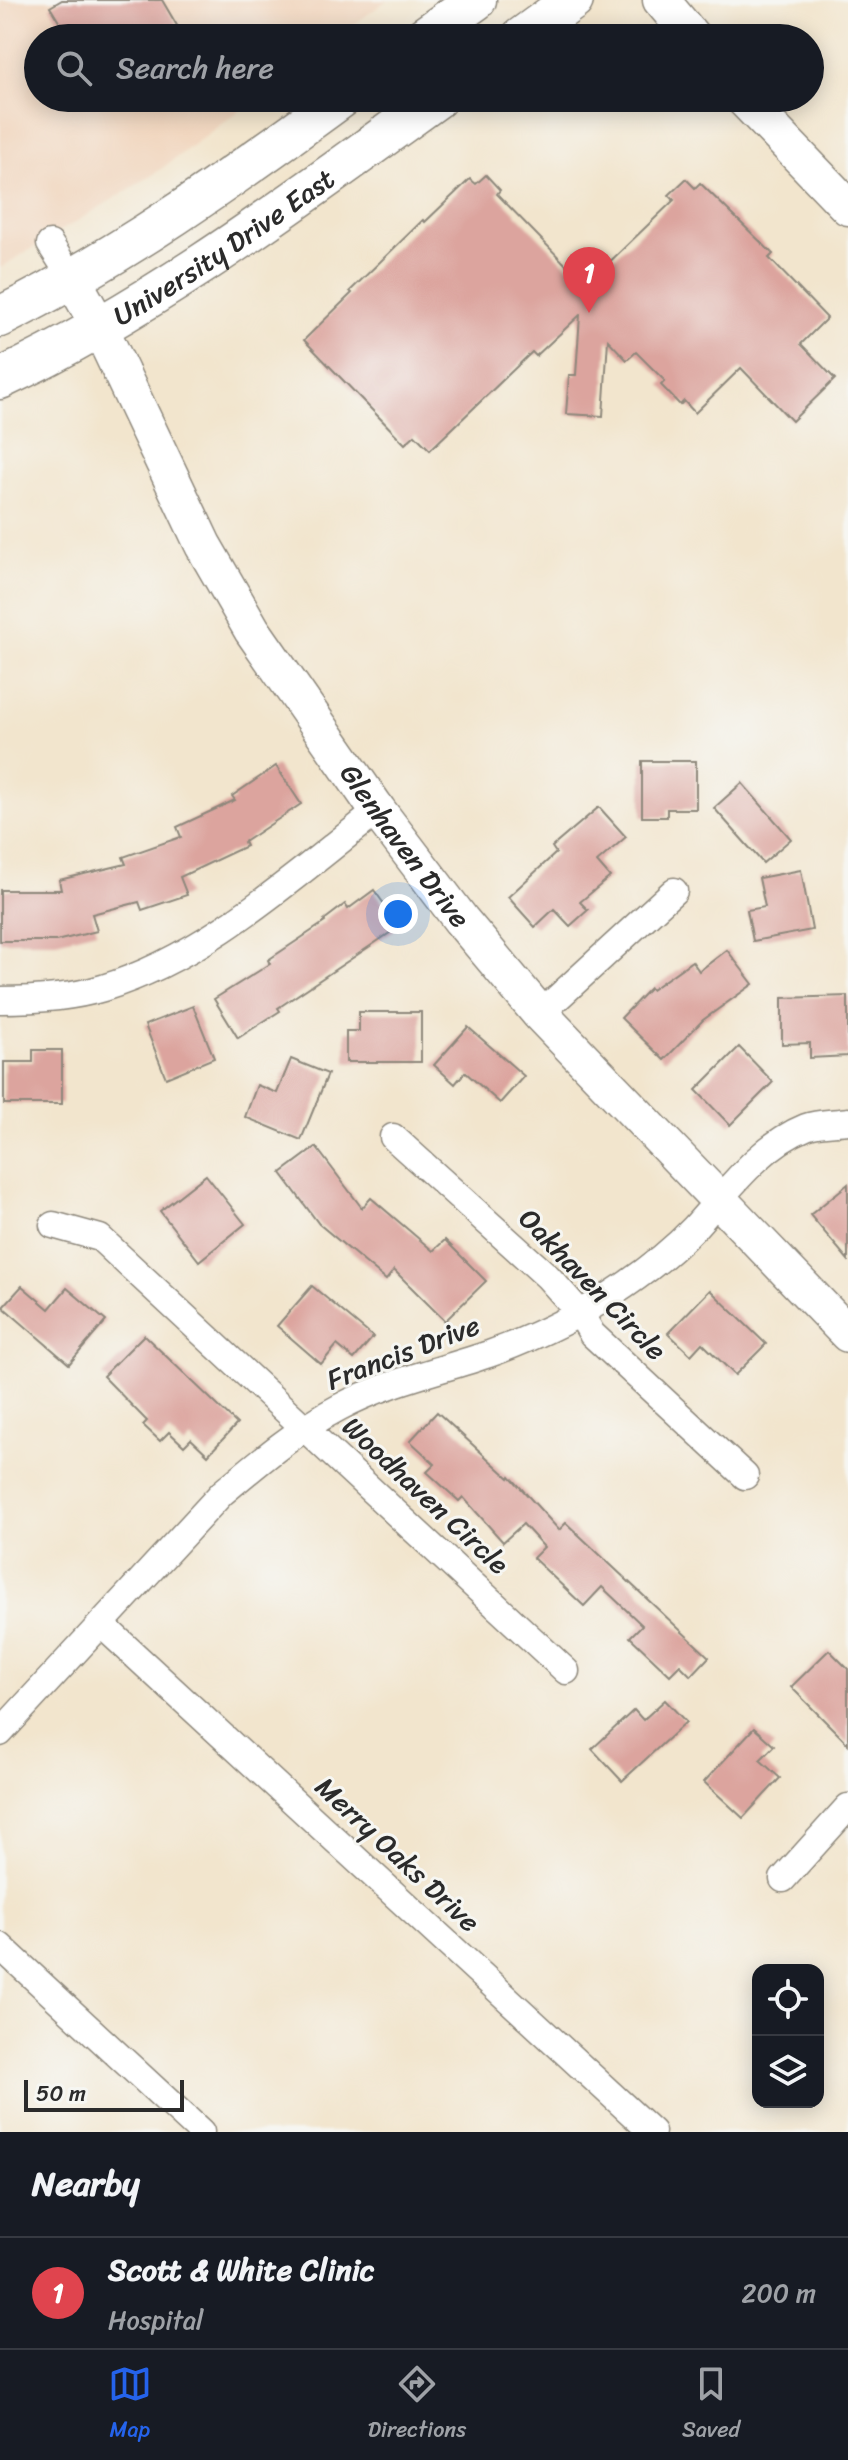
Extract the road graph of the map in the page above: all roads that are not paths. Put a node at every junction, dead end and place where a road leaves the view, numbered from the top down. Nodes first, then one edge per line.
1 (475, 0) edge
2 (573, 0) edge
3 (661, 0) edge
4 (442, 24) edge
5 (540, 24) edge
6 (681, 24) edge
7 (322, 112) edge
8 (417, 112) edge
9 (756, 112) edge
10 (848, 207) edge
11 (50, 244) dead end
12 (73, 280) junction
13 (0, 317) edge
14 (100, 328) junction
15 (0, 379) edge
16 (378, 811) junction
17 (674, 891) dead end
18 (0, 1000) edge
19 (540, 1014) junction
20 (848, 1121) edge
21 (393, 1137) dead end
22 (718, 1199) junction
23 (53, 1225) dead end
24 (580, 1313) junction
25 (848, 1334) edge
26 (307, 1428) junction
27 (745, 1476) dead end
28 (101, 1624) junction
29 (566, 1671) dead end
30 (0, 1733) edge
31 (848, 1807) edge
32 (783, 1879) dead end
33 (0, 1946) edge
34 (201, 2132) edge
35 (652, 2132) edge

1 - 4 main road
2 - 5 main road
3 - 6 street
7 - 12 main road, University Drive East
8 - 14 main road, University Drive East
9 - 10 street
11 - 12 street
12 - 13 main road, University Drive East
12 - 14 street, Glenhaven Drive
14 - 15 main road, University Drive East
14 - 16 street, Glenhaven Drive
16 - 18 street
16 - 19 street, Glenhaven Drive
17 - 19 street
19 - 22 street, Glenhaven Drive
20 - 22 street, Francis Drive
21 - 24 street, Oakhaven Circle
22 - 24 street, Francis Drive
22 - 25 street, Glenhaven Drive
23 - 26 street, Woodhaven Circle
24 - 26 street, Francis Drive
24 - 27 street, Oakhaven Circle
26 - 28 street, Francis Drive
26 - 29 street, Woodhaven Circle
28 - 30 street, Francis Drive
28 - 35 street, Merry Oaks Drive
31 - 32 street
33 - 34 street

